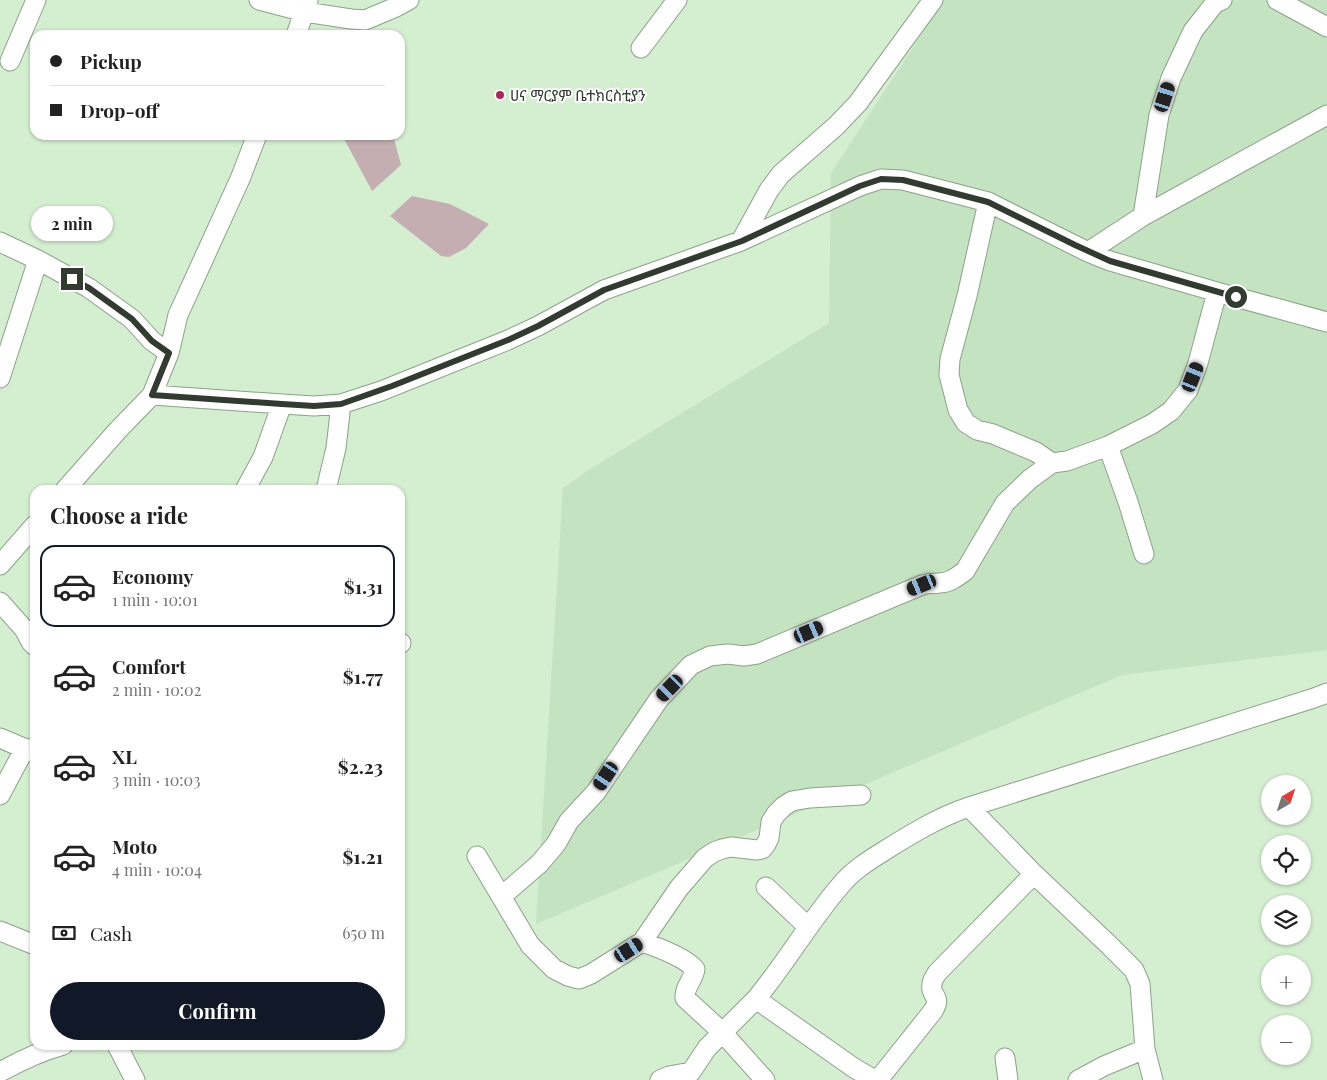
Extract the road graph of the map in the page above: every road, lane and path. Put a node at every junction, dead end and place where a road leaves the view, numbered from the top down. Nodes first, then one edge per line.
1 (36, 0) edge
2 (259, 0) edge
3 (409, 0) edge
4 (677, 0) edge
5 (933, 0) edge
6 (1222, 0) edge
7 (1277, 0) edge
8 (307, 6) edge
9 (1327, 28) edge
10 (298, 30) edge
11 (641, 48) dead end
12 (10, 61) dead end
13 (1327, 115) edge
14 (255, 140) edge
15 (988, 202) junction
16 (1143, 216) junction
17 (742, 241) junction
18 (0, 242) edge
19 (1088, 252) junction
20 (38, 260) junction
21 (1217, 292) junction
22 (1327, 322) edge
23 (169, 353) junction
24 (0, 378) edge
25 (152, 395) junction
26 (282, 404) junction
27 (341, 404) junction
28 (1108, 446) junction
29 (1052, 463) junction
30 (69, 485) edge
31 (247, 485) edge
32 (327, 485) edge
33 (30, 536) edge
34 (1144, 554) dead end
35 (0, 565) edge
36 (0, 602) edge
37 (30, 640) edge
38 (1327, 693) edge
39 (0, 738) edge
40 (30, 750) edge
41 (0, 795) edge
42 (861, 795) dead end
43 (969, 807) junction
44 (477, 856) dead end
45 (1034, 874) junction
46 (766, 887) dead end
47 (502, 896) junction
48 (808, 927) junction
49 (0, 931) edge
50 (642, 942) junction
51 (30, 943) edge
52 (756, 999) junction
53 (722, 1032) junction
54 (1145, 1049) junction
55 (47, 1050) edge
56 (120, 1050) edge
57 (1006, 1058) dead end
58 (0, 1072) edge
59 (132, 1074) edge
60 (691, 1076) edge
61 (660, 1080) edge
62 (765, 1080) edge
63 (877, 1080) edge
64 (1008, 1080) edge
65 (1078, 1080) edge
66 (1153, 1080) edge

1 - 12 street
2 - 8 street
3 - 8 street
4 - 11 street
5 - 17 street
6 - 16 street
7 - 9 street
8 - 10 street
13 - 16 street
14 - 23 street
15 - 17 street
15 - 19 street
15 - 29 street
16 - 19 street
17 - 27 street
18 - 20 street
19 - 21 street
20 - 23 street
20 - 24 street
21 - 22 street
21 - 28 street
23 - 25 street
25 - 26 street
25 - 30 street
26 - 27 street
26 - 31 street
27 - 32 street
28 - 29 street
28 - 34 street
29 - 47 street
33 - 35 street
36 - 37 street
38 - 43 street
39 - 40 street
40 - 41 street
42 - 50 street
43 - 45 street
43 - 48 street
44 - 47 street
45 - 54 street
45 - 63 street
46 - 48 street
47 - 50 street
48 - 52 street
49 - 51 street
50 - 53 street
52 - 53 street
52 - 63 street
53 - 60 street
53 - 62 street
54 - 65 street
54 - 66 street
55 - 58 street
56 - 59 street
57 - 64 street
60 - 61 street

